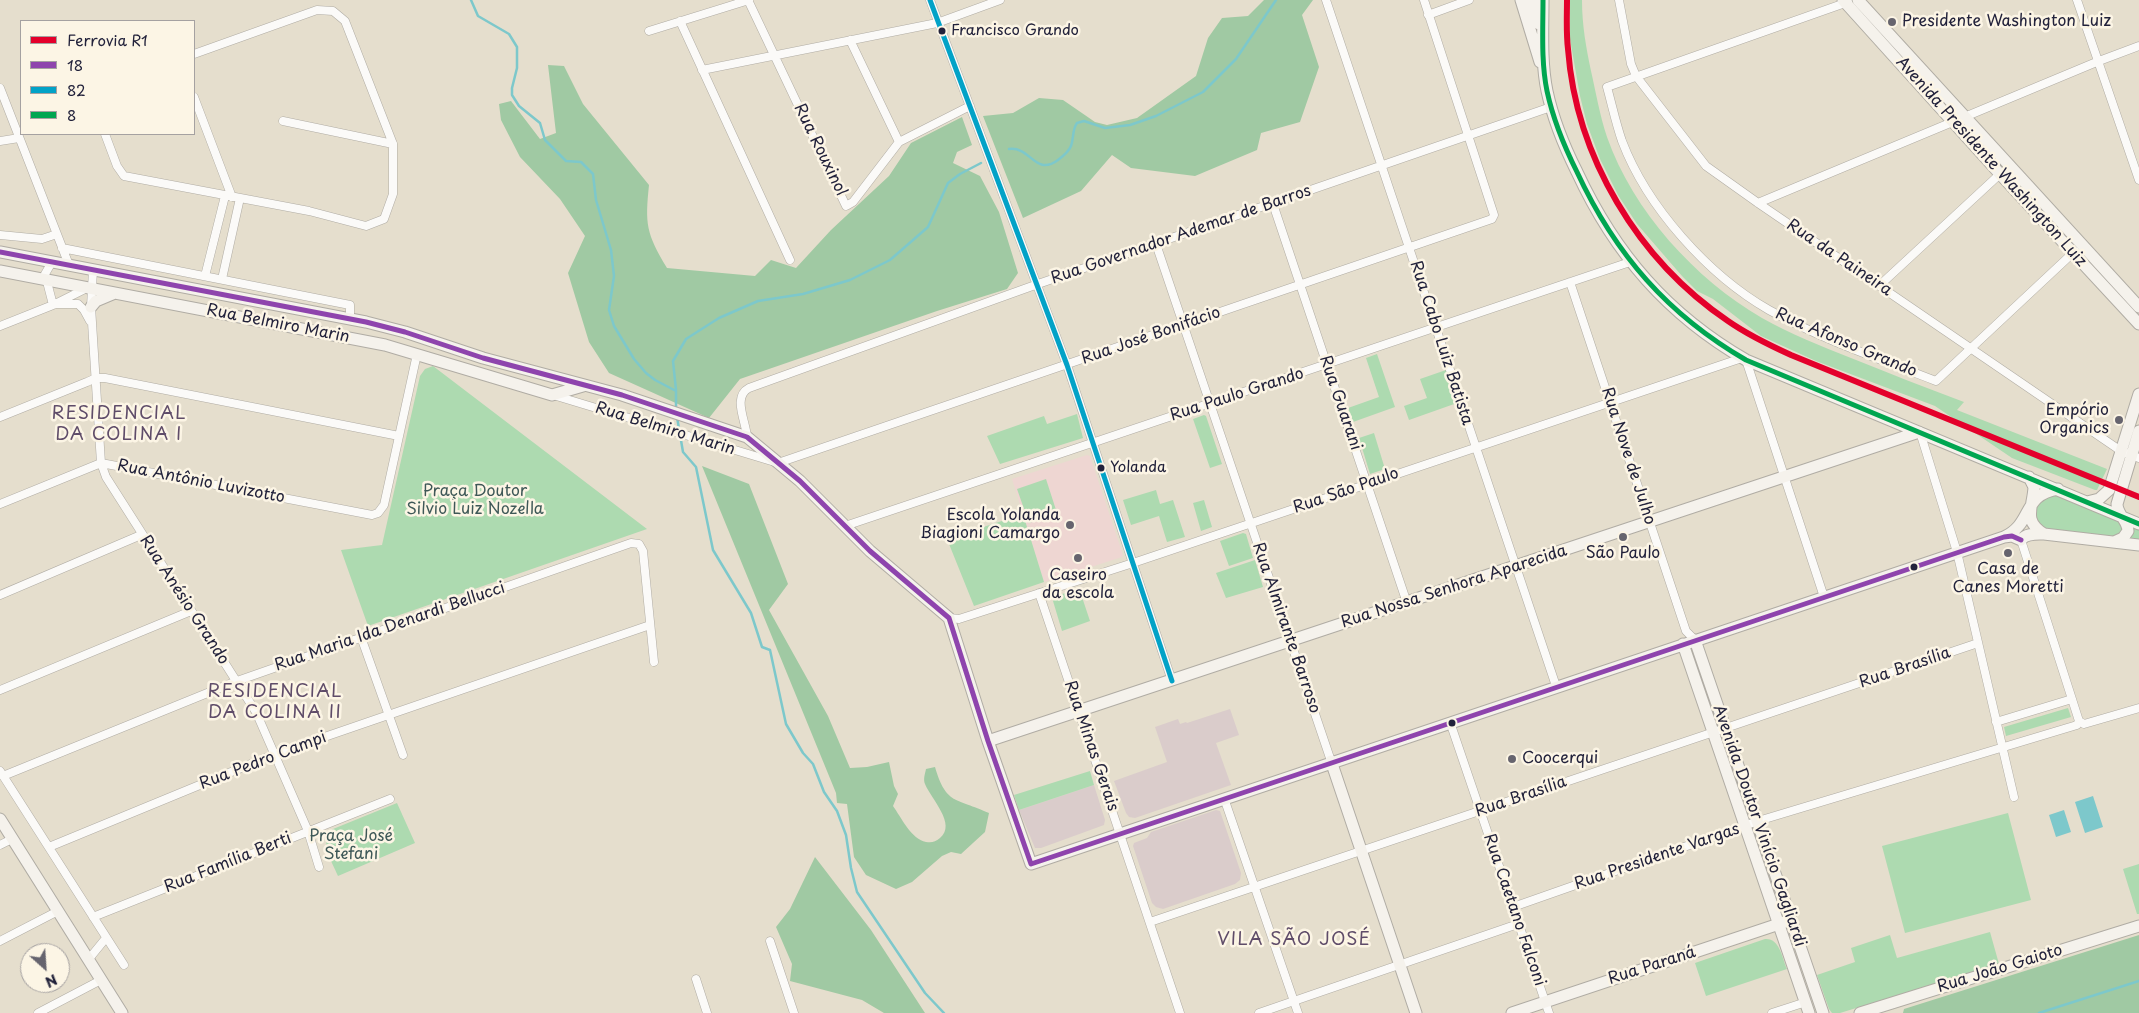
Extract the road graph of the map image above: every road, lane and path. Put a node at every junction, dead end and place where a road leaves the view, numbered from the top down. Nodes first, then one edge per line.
1 (748, 0) edge
2 (930, 0) edge
3 (1000, 0) edge
4 (1326, 0) edge
5 (1424, 0) edge
6 (1468, 0) edge
7 (1521, 0) edge
8 (1532, 0) edge
9 (1543, 0) edge
10 (1619, 0) edge
11 (1858, 0) edge
12 (2078, 0) edge
13 (1847, 1) edge
14 (1428, 15) junction
15 (680, 21) junction
16 (937, 23) junction
17 (649, 31) dead end
18 (1543, 37) junction
19 (850, 40) junction
20 (2139, 46) edge
21 (195, 54) edge
22 (774, 55) junction
23 (2098, 61) junction
24 (702, 70) junction
25 (1636, 76) junction
26 (1546, 81) junction
27 (0, 88) edge
28 (195, 100) edge
29 (970, 106) junction
30 (1551, 107) junction
31 (1964, 117) junction
32 (283, 121) dead end
33 (1952, 121) junction
34 (105, 135) edge
35 (1468, 137) junction
36 (19, 138) junction
37 (0, 141) edge
38 (899, 142) junction
39 (393, 144) junction
40 (1382, 166) junction
41 (2000, 174) junction
42 (2139, 180) edge
43 (232, 197) junction
44 (1758, 203) junction
45 (1273, 204) junction
46 (2058, 219) junction
47 (2049, 227) junction
48 (57, 234) junction
49 (0, 235) edge
50 (1156, 244) junction
51 (2082, 244) junction
52 (1410, 247) junction
53 (62, 248) junction
54 (0, 252) edge
55 (2073, 253) junction
56 (790, 260) dead end
57 (52, 262) junction
58 (1630, 262) junction
59 (69, 265) junction
60 (0, 270) edge
61 (93, 270) junction
62 (205, 276) junction
63 (47, 279) junction
64 (222, 280) junction
65 (1570, 282) junction
66 (1038, 284) junction
67 (1300, 285) junction
68 (1880, 285) junction
69 (90, 287) junction
70 (117, 292) junction
71 (53, 305) junction
72 (91, 306) junction
73 (2139, 307) edge
74 (350, 319) junction
75 (92, 323) junction
76 (2139, 324) edge
77 (1183, 325) junction
78 (0, 326) edge
79 (1436, 328) junction
80 (1971, 348) junction
81 (417, 354) junction
82 (1744, 359) junction
83 (1067, 365) junction
84 (1327, 365) junction
85 (96, 378) junction
86 (583, 385) junction
87 (552, 394) junction
88 (2139, 394) edge
89 (1610, 403) junction
90 (1210, 404) junction
91 (0, 417) edge
92 (1891, 420) junction
93 (2139, 431) edge
94 (1919, 432) junction
95 (399, 436) junction
96 (747, 437) junction
97 (1094, 443) junction
98 (1882, 444) junction
99 (1476, 448) junction
100 (2131, 455) edge
101 (101, 463) junction
102 (778, 464) junction
103 (1785, 477) junction
104 (2029, 478) junction
105 (1367, 484) junction
106 (2058, 489) junction
107 (2119, 497) junction
108 (2087, 502) junction
109 (0, 504) edge
110 (2030, 508) junction
111 (2139, 517) edge
112 (2123, 518) junction
113 (1650, 522) junction
114 (1250, 524) junction
115 (2139, 524) edge
116 (844, 526) junction
117 (2044, 534) junction
118 (142, 535) junction
119 (2004, 536) junction
120 (2021, 540) junction
121 (2112, 542) junction
122 (2139, 545) edge
123 (1957, 552) junction
124 (1133, 563) junction
125 (1516, 566) junction
126 (1039, 593) junction
127 (0, 595) edge
128 (1824, 597) junction
129 (1407, 603) junction
130 (191, 611) junction
131 (949, 618) junction
132 (650, 625) junction
133 (362, 637) junction
134 (1291, 642) junction
135 (1689, 642) junction
136 (1978, 643) junction
137 (654, 662) dead end
138 (1172, 680) junction
139 (237, 681) junction
140 (1556, 686) junction
141 (0, 690) edge
142 (2072, 699) junction
143 (2139, 708) edge
144 (1079, 711) junction
145 (389, 715) junction
146 (2079, 721) junction
147 (1450, 722) junction
148 (1996, 722) junction
149 (1726, 728) junction
150 (1714, 732) junction
151 (988, 741) junction
152 (2002, 748) junction
153 (275, 754) junction
154 (403, 755) dead end
155 (1331, 761) junction
156 (2, 773) edge
157 (2014, 797) dead end
158 (1224, 798) junction
159 (390, 799) dead end
160 (1480, 811) junction
161 (0, 819) edge
162 (1758, 822) junction
163 (1746, 826) junction
164 (308, 831) junction
165 (1120, 833) junction
166 (12, 839) junction
167 (0, 845) edge
168 (49, 847) junction
169 (1361, 851) junction
170 (319, 867) dead end
171 (1254, 887) junction
172 (1513, 907) junction
173 (58, 911) junction
174 (94, 917) junction
175 (1791, 920) junction
176 (1150, 922) junction
177 (1518, 924) junction
178 (1779, 924) junction
179 (2139, 926) edge
180 (106, 938) junction
181 (0, 941) edge
182 (770, 941) dead end
183 (88, 960) junction
184 (124, 965) dead end
185 (1400, 965) junction
186 (101, 980) junction
187 (696, 980) dead end
188 (1294, 1001) junction
189 (1547, 1008) edge
190 (1808, 1008) edge
191 (1822, 1009) edge
192 (38, 1013) edge
193 (122, 1013) edge
194 (707, 1013) edge
195 (794, 1013) edge
196 (1180, 1013) edge
197 (1259, 1013) edge
198 (1298, 1013) edge
199 (1416, 1013) edge
200 (1512, 1013) edge
201 (1772, 1013) edge
202 (1860, 1013) edge

1 - 15 street
1 - 22 street
2 - 16 street
3 - 16 street
4 - 40 street, Rua Cabo Luiz Batista
5 - 14 street
6 - 14 street
7 - 26 street
8 - 18 street
9 - 18 street
10 - 25 street, Rua da Paineira
11 - 31 street, Avenida Presidente Washington Luiz
12 - 23 street
13 - 25 street
13 - 33 street, Avenida Presidente Washington Luiz
14 - 35 street
15 - 17 street
15 - 24 street
16 - 19 street
16 - 29 street
18 - 26 street
19 - 22 street
19 - 38 street
20 - 23 street
21 - 39 street
22 - 24 street
22 - 38 street, Rua Rouxinol
23 - 31 street
23 - 42 street
24 - 56 street
25 - 44 street, Rua da Paineira
25 - 80 street, Rua Afonso Grando
26 - 30 street
27 - 36 street
28 - 43 street
29 - 38 street, Rua Rouxinol
29 - 66 street
30 - 35 street, Rua Governador Ademar de Barros
30 - 58 street
31 - 33 street
31 - 46 street, Avenida Presidente Washington Luiz
32 - 39 street
33 - 41 street, Avenida Presidente Washington Luiz
33 - 44 street
34 - 43 street
35 - 40 street, Rua Governador Ademar de Barros
35 - 52 street, Rua José Bonifácio
36 - 37 street
36 - 48 street
39 - 43 street
40 - 45 street, Rua Governador Ademar de Barros
40 - 52 street, Rua Cabo Luiz Batista
41 - 47 street, Avenida Presidente Washington Luiz
41 - 68 street
43 - 62 street
43 - 64 street
44 - 68 street, Rua da Paineira
45 - 50 street, Rua Governador Ademar de Barros
45 - 67 street, Rua Guarani
46 - 47 street
46 - 51 street, Avenida Presidente Washington Luiz
47 - 55 street, Avenida Presidente Washington Luiz
48 - 49 street
48 - 53 street
50 - 66 street, Rua Governador Ademar de Barros
50 - 77 street, Rua Almirante Barroso
51 - 55 street
51 - 73 street, Avenida Presidente Washington Luiz
52 - 67 street, Rua José Bonifácio
52 - 79 street, Rua Cabo Luiz Batista
53 - 59 street
53 - 62 street
54 - 57 street, Rua Belmiro Marin
55 - 76 street, Avenida Presidente Washington Luiz
55 - 80 street
57 - 59 street, Rua Belmiro Marin
57 - 63 street
58 - 65 street, Rua Paulo Grando
58 - 82 street
59 - 61 street, Rua Belmiro Marin
60 - 63 street, Rua Belmiro Marin
61 - 69 street, Rua Anésio Grando
61 - 74 street, Rua Belmiro Marin
62 - 64 street
63 - 69 street, Rua Belmiro Marin
63 - 71 street
64 - 74 street
65 - 79 street, Rua Paulo Grando
65 - 89 street, Rua Nove de Julho
66 - 83 street
66 - 96 street, Rua Governador Ademar de Barros
67 - 77 street, Rua José Bonifácio
67 - 84 street, Rua Guarani
68 - 80 street, Rua da Paineira
69 - 70 street, Rua Belmiro Marin
69 - 71 street
69 - 72 street, Rua Anésio Grando
70 - 72 street
70 - 81 street, Rua Belmiro Marin
71 - 75 street
71 - 78 street
72 - 75 street, Rua Anésio Grando
74 - 86 street, Rua Belmiro Marin
75 - 85 street, Rua Anésio Grando
77 - 83 street, Rua José Bonifácio
77 - 90 street, Rua Almirante Barroso
79 - 84 street, Rua Paulo Grando
79 - 99 street, Rua Cabo Luiz Batista
80 - 100 street, Rua da Paineira
81 - 87 street, Rua Belmiro Marin
81 - 95 street
82 - 89 street, Rua São Paulo
82 - 92 street
82 - 103 street
83 - 97 street
83 - 102 street, Rua José Bonifácio
84 - 90 street, Rua Paulo Grando
84 - 105 street, Rua Guarani
85 - 91 street
85 - 95 street
85 - 101 street, Rua Anésio Grando
86 - 87 street, Rua Belmiro Marin
86 - 96 street
87 - 102 street, Rua Belmiro Marin
88 - 100 street
89 - 99 street, Rua São Paulo
89 - 113 street, Rua Nove de Julho
90 - 97 street, Rua Paulo Grando
90 - 114 street, Rua Almirante Barroso
92 - 94 street
92 - 98 street
93 - 100 street
94 - 98 street, Rua Nossa Senhora Aparecida
94 - 104 street
94 - 123 street
95 - 101 street, Rua Antônio Luvizotto
96 - 102 street
97 - 116 street, Rua Paulo Grando
97 - 124 street
98 - 103 street, Rua Nossa Senhora Aparecida
99 - 105 street, Rua São Paulo
99 - 125 street, Rua Cabo Luiz Batista
100 - 107 street
100 - 108 street
101 - 109 street, Rua Antônio Luvizotto
101 - 118 street, Rua Anésio Grando
102 - 116 street
103 - 113 street, Rua Nossa Senhora Aparecida
103 - 128 street
104 - 106 street
104 - 110 street
105 - 114 street, Rua São Paulo
105 - 129 street, Rua Guarani
106 - 108 street
106 - 110 street
107 - 111 street
107 - 112 street
108 - 112 street
110 - 117 street
110 - 119 street
112 - 115 street
112 - 121 street
113 - 125 street, Rua Nossa Senhora Aparecida
113 - 135 street, Rua Nove de Julho
114 - 124 street, Rua São Paulo
114 - 134 street, Rua Almirante Barroso
116 - 131 street
117 - 120 street
117 - 121 street
118 - 127 street
118 - 130 street, Rua Anésio Grando
119 - 120 street
119 - 123 street
120 - 142 street
121 - 122 street
123 - 128 street
123 - 136 street
124 - 126 street, Rua São Paulo
124 - 138 street
125 - 129 street, Rua Nossa Senhora Aparecida
125 - 140 street, Rua Cabo Luiz Batista
126 - 131 street, Rua São Paulo
126 - 144 street, Rua Minas Gerais
128 - 135 street
129 - 134 street, Rua Nossa Senhora Aparecida
130 - 139 street, Rua Anésio Grando
130 - 141 street
131 - 151 street
132 - 133 street, Rua Maria Ida Denardi Bellucci
132 - 137 street
132 - 145 street, Rua Pedro Campi
133 - 139 street, Rua Maria Ida Denardi Bellucci
133 - 145 street
134 - 138 street, Rua Nossa Senhora Aparecida
134 - 155 street, Rua Almirante Barroso
135 - 140 street
135 - 149 street, Avenida Doutor Vinício Gagliardi
135 - 150 street, Avenida Doutor Vinício Gagliardi
136 - 148 street
136 - 149 street, Rua Brasília
138 - 144 street, Rua Nossa Senhora Aparecida
139 - 153 street, Rua Anésio Grando
139 - 156 street, Rua Maria Ida Denardi Bellucci
140 - 147 street
142 - 146 street
142 - 148 street
143 - 146 street, Rua Presidente Vargas
144 - 151 street, Rua Nossa Senhora Aparecida
144 - 165 street, Rua Minas Gerais
145 - 153 street, Rua Pedro Campi
145 - 154 street
146 - 152 street, Rua Presidente Vargas
147 - 155 street
147 - 160 street, Rua Caetano Falconi
148 - 152 street
149 - 150 street, Rua Brasília
149 - 162 street, Avenida Doutor Vinício Gagliardi
150 - 160 street, Rua Brasília
150 - 163 street, Avenida Doutor Vinício Gagliardi
151 - 165 street
152 - 157 street
152 - 162 street, Rua Presidente Vargas
153 - 164 street, Rua Anésio Grando
153 - 168 street, Rua Pedro Campi
155 - 158 street
155 - 169 street, Rua Almirante Barroso
156 - 168 street
158 - 165 street
158 - 171 street
159 - 164 street, Rua Família Berti
160 - 169 street, Rua Brasília
160 - 172 street, Rua Caetano Falconi
161 - 166 street
162 - 163 street, Rua Presidente Vargas
162 - 175 street, Avenida Doutor Vinício Gagliardi
163 - 172 street, Rua Presidente Vargas
163 - 178 street, Avenida Doutor Vinício Gagliardi
164 - 170 street, Rua Anésio Grando
164 - 174 street, Rua Família Berti
165 - 176 street, Rua Minas Gerais
166 - 167 street
166 - 173 street
168 - 174 street
169 - 171 street, Rua Brasília
169 - 185 street, Rua Almirante Barroso
171 - 176 street, Rua Brasília
171 - 188 street
172 - 177 street, Rua Caetano Falconi
173 - 181 street
173 - 183 street
174 - 180 street
175 - 178 street, Rua Paraná
175 - 191 street, Avenida Doutor Vinício Gagliardi
176 - 196 street, Rua Minas Gerais
177 - 185 street
177 - 189 street, Rua Caetano Falconi
178 - 189 street, Rua Paraná
178 - 190 street, Avenida Doutor Vinício Gagliardi
179 - 202 street, Rua João Gaioto
180 - 183 street
180 - 184 street
182 - 195 street
183 - 186 street
185 - 188 street
185 - 199 street, Rua Almirante Barroso
186 - 192 street
186 - 193 street
187 - 194 street
188 - 197 street
188 - 198 street
189 - 200 street, Rua Paraná
190 - 191 street
190 - 201 street

